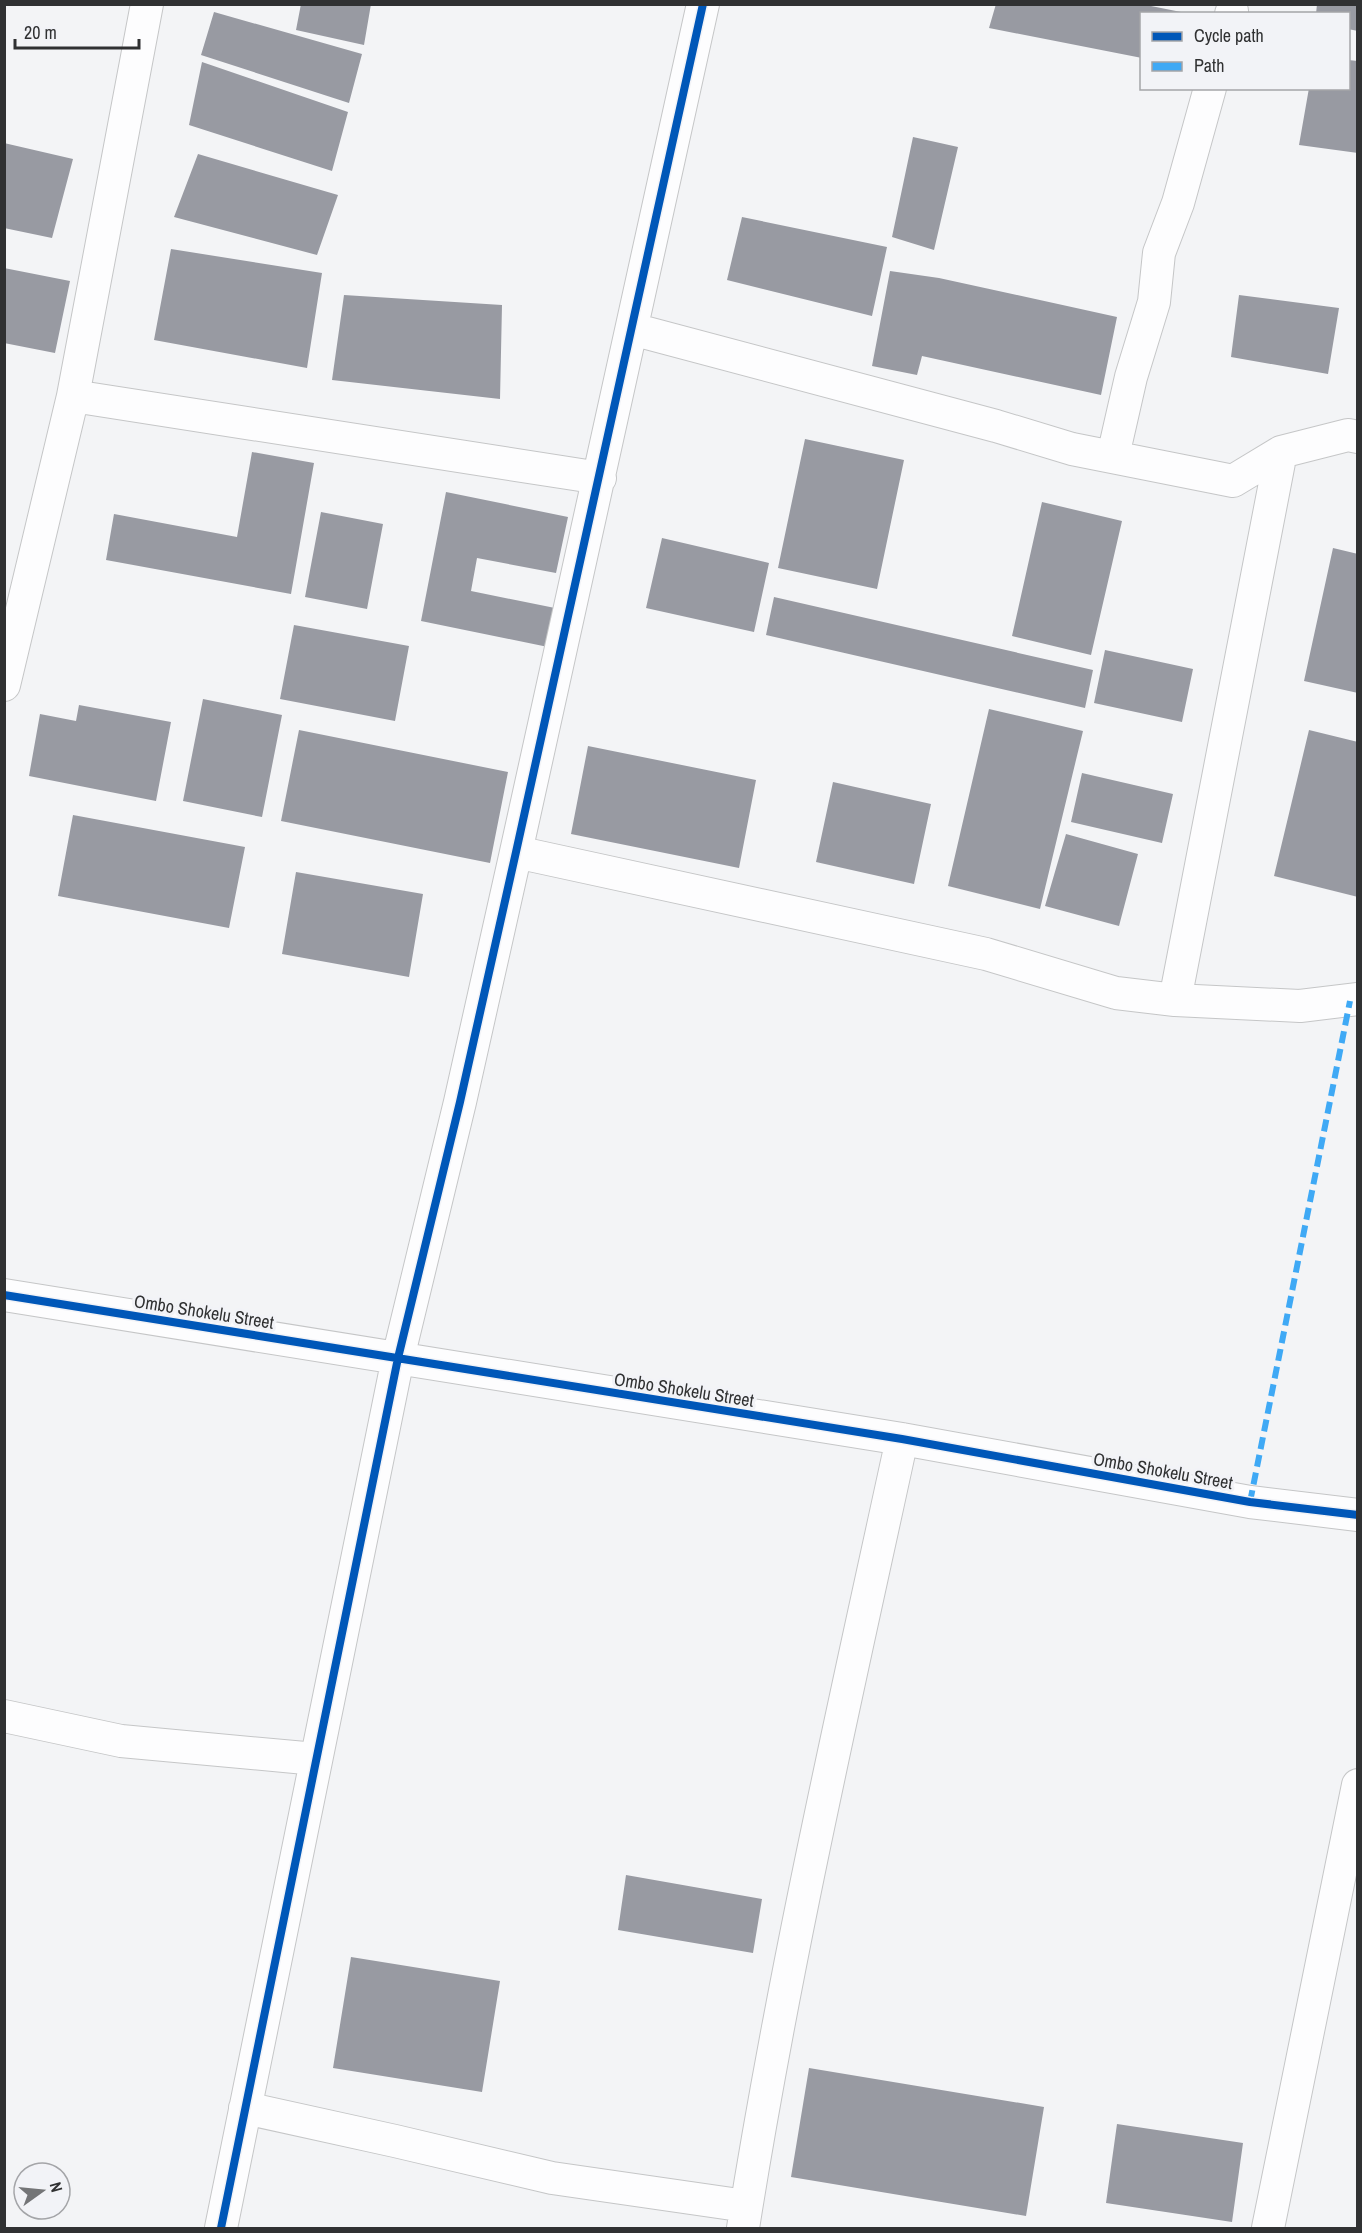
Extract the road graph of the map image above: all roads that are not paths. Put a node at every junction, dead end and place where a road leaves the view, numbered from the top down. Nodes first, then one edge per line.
1 (147, 4) edge
2 (703, 4) edge
3 (1209, 90) edge
4 (633, 329) junction
5 (74, 396) junction
6 (1358, 437) edge
7 (1281, 452) junction
8 (1113, 456) junction
9 (600, 478) junction
10 (4, 685) edge
11 (516, 852) junction
12 (1358, 999) edge
13 (1175, 1000) junction
14 (4, 1295) edge
15 (398, 1358) junction
16 (902, 1439) junction
17 (1358, 1515) edge
18 (4, 1716) edge
19 (316, 1759) junction
20 (1358, 1785) edge
21 (245, 2108) junction
22 (744, 2217) edge
23 (221, 2229) edge
24 (1268, 2229) edge

1 - 5 street
2 - 4 street
3 - 8 street
4 - 8 street
4 - 9 street
5 - 9 street
5 - 10 street
6 - 7 street
7 - 8 street
7 - 13 street
9 - 11 street
11 - 13 street
11 - 15 street
12 - 13 street
14 - 15 street, Ombo Shokelu Street
15 - 16 street, Ombo Shokelu Street
15 - 19 street
16 - 17 street, Ombo Shokelu Street
16 - 22 street
18 - 19 street
19 - 21 street
20 - 24 street
21 - 22 street
21 - 23 street

